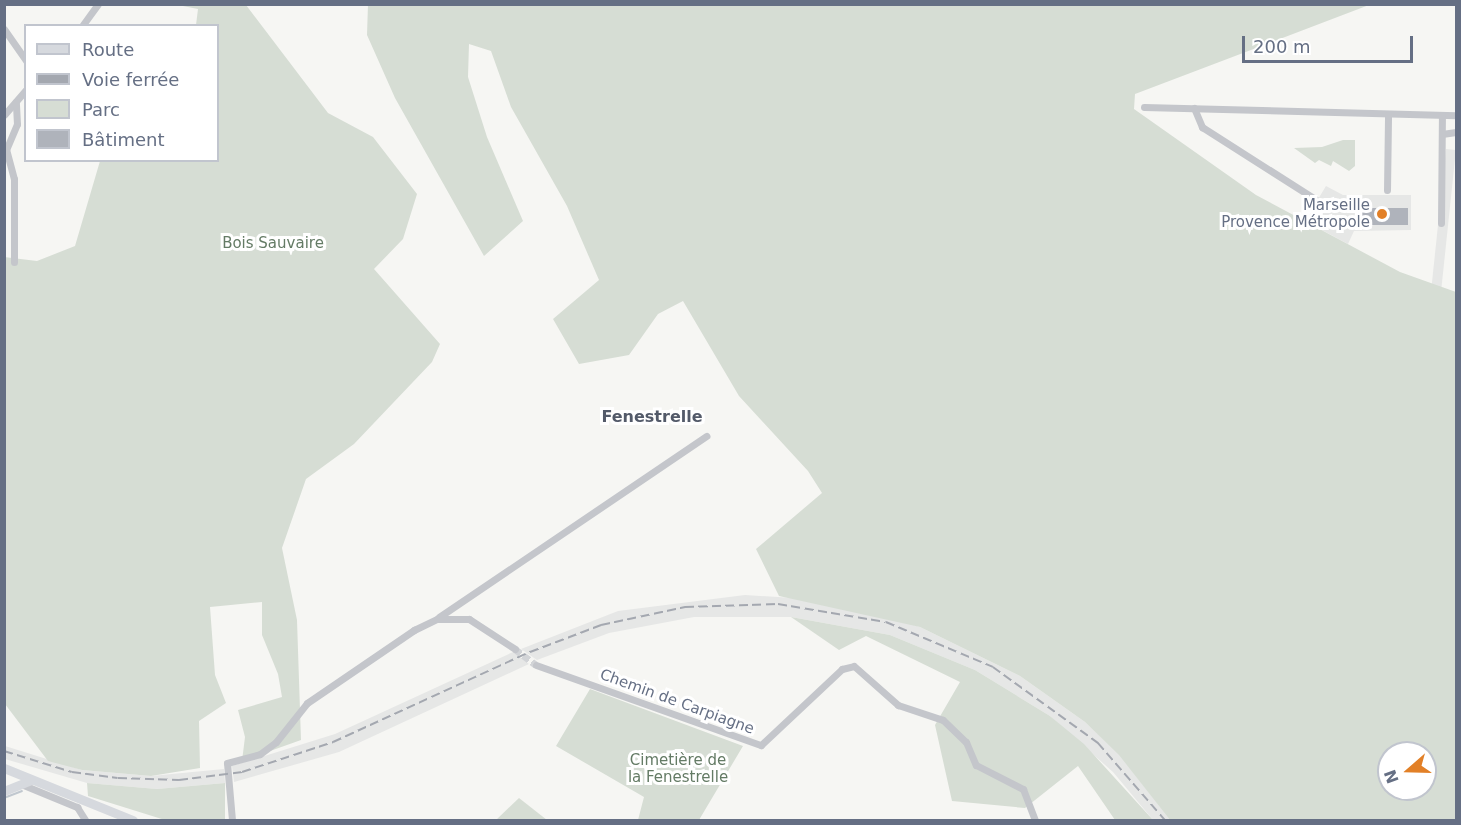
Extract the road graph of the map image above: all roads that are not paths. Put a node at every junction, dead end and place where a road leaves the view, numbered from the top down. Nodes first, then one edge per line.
1 (98, 4) edge
2 (83, 24) edge
3 (4, 29) edge
4 (24, 58) edge
5 (24, 92) edge
6 (16, 102) junction
7 (1144, 107) dead end
8 (1194, 108) junction
9 (1205, 108) junction
10 (4, 115) edge
11 (1388, 115) junction
12 (1442, 115) junction
13 (1456, 115) edge
14 (1205, 129) junction
15 (1456, 132) edge
16 (1442, 134) junction
17 (1387, 190) dead end
18 (1315, 199) dead end
19 (1441, 223) dead end
20 (14, 262) dead end
21 (706, 436) dead end
22 (437, 619) junction
23 (515, 649) tunnel mouth
24 (536, 665) tunnel mouth
25 (4, 768) edge
26 (31, 780) junction
27 (21, 784) junction
28 (4, 790) edge
29 (85, 820) edge
30 (133, 820) edge
31 (232, 820) edge
32 (1035, 820) edge

1 - 2 street
3 - 4 street
5 - 6 street
6 - 10 street
6 - 20 street
7 - 8 street
8 - 9 street
8 - 14 street
9 - 11 street
9 - 14 street
11 - 12 street
11 - 17 street
12 - 13 street
12 - 16 street
14 - 18 street
15 - 16 street
16 - 19 street
21 - 22 street
22 - 23 street
22 - 31 street
24 - 32 street, Chemin de Carpiagne
25 - 26 street
26 - 27 street
26 - 30 street
27 - 28 street
27 - 29 street

